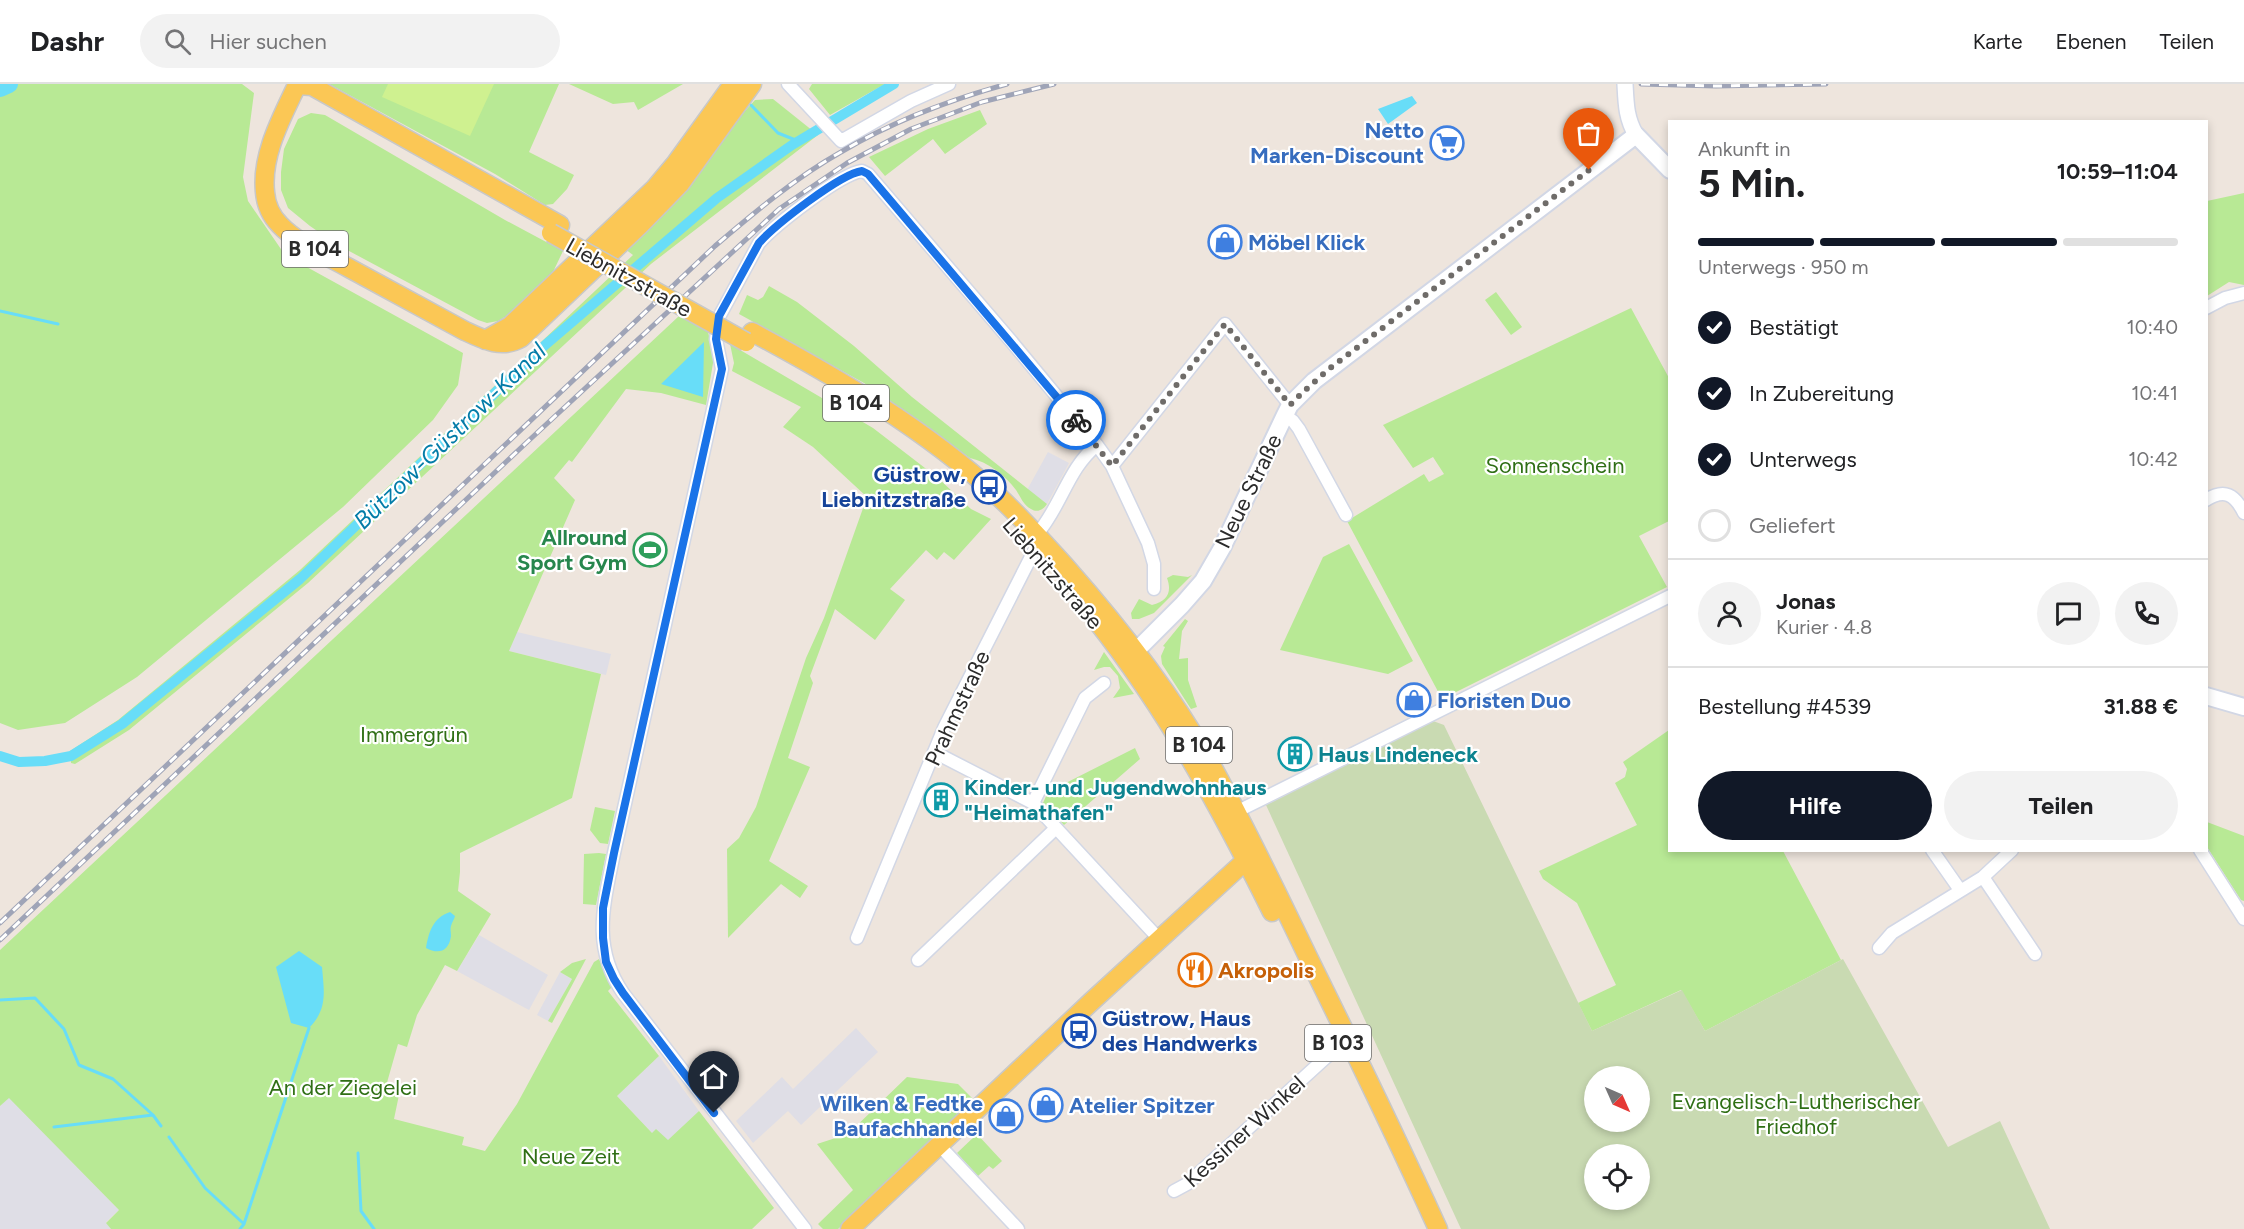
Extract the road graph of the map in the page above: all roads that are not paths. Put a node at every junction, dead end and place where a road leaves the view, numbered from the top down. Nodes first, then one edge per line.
1 (297, 84) edge
2 (733, 84) edge
3 (752, 84) edge
4 (788, 84) edge
5 (949, 84) edge
6 (1625, 84) edge
7 (1636, 135) junction
8 (1668, 168) edge
9 (2244, 293) edge
10 (2208, 307) edge
11 (484, 340) junction
12 (1287, 410) junction
13 (1097, 445) junction
14 (1112, 466) junction
15 (2208, 499) edge
16 (2244, 513) edge
17 (1346, 515) dead end
18 (1036, 541) junction
19 (1154, 589) dead end
20 (1668, 597) edge
21 (1132, 656) junction
22 (1104, 683) dead end
23 (2208, 697) edge
24 (2244, 707) edge
25 (934, 752) junction
26 (1033, 803) junction
27 (1236, 812) junction
28 (1056, 828) junction
29 (1933, 852) edge
30 (2010, 852) edge
31 (2201, 852) edge
32 (1251, 855) junction
33 (1983, 877) junction
34 (1960, 890) junction
35 (2244, 919) edge
36 (857, 938) dead end
37 (1160, 940) junction
38 (1879, 948) dead end
39 (2035, 954) dead end
40 (918, 960) dead end
41 (1340, 1048) junction
42 (939, 1145) junction
43 (1174, 1191) dead end
44 (804, 1229) edge
45 (850, 1229) edge
46 (1018, 1229) edge
47 (1425, 1229) edge
48 (1438, 1229) edge

1 - 11 main road, B 104
1 - 18 main road, Liebnitzstraße / B 104, bridge
2 - 11 main road
3 - 11 main road, B 104
4 - 5 street
6 - 7 street
7 - 8 main road
7 - 12 main road, Neue Straße
9 - 10 street
12 - 14 street
12 - 17 street
12 - 21 main road, Neue Straße
13 - 14 street
13 - 18 street, Prahmstraße
13 - 44 street
14 - 19 street
15 - 16 street
18 - 21 main road, Liebnitzstraße / B 104
18 - 25 street, Prahmstraße
20 - 27 street
21 - 27 main road, B 104
21 - 32 main road, B 104
22 - 26 street
23 - 24 main road
25 - 26 street
25 - 36 street, Prahmstraße
26 - 28 street
27 - 32 main road, B 104
28 - 37 street
28 - 40 street
29 - 34 street
30 - 33 street
31 - 35 street
32 - 37 main road
32 - 41 main road, B 103
32 - 48 main road, B 103
33 - 34 street
33 - 39 street
34 - 38 street
37 - 42 main road
41 - 43 street, Kessiner Winkel
41 - 47 main road, B 103
42 - 45 main road
42 - 46 street

